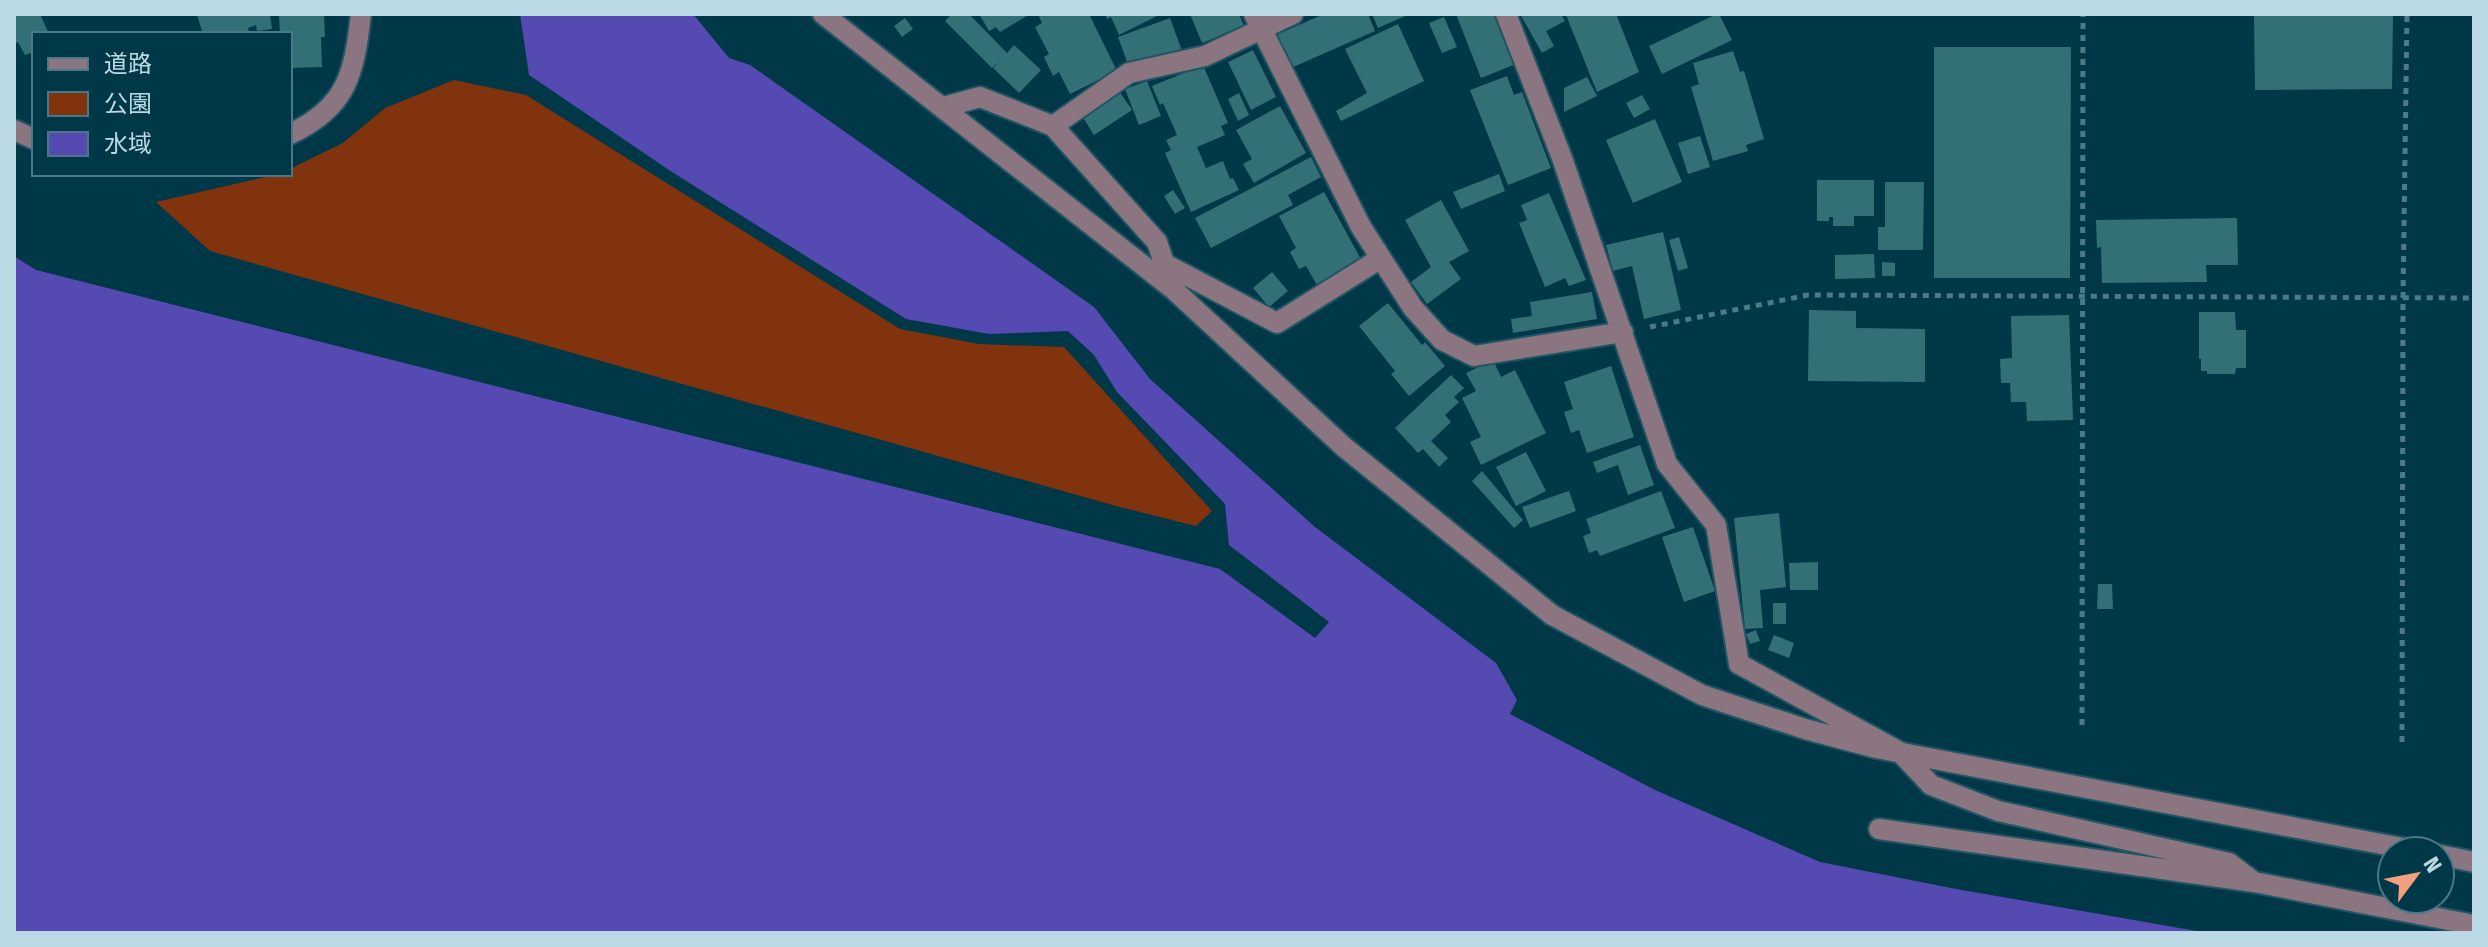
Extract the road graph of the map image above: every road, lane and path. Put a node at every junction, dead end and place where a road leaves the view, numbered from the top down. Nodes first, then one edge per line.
1 (361, 14) edge
2 (823, 14) edge
3 (1293, 14) edge
4 (1506, 14) edge
5 (2083, 14) edge
6 (2407, 14) edge
7 (1257, 21) edge
8 (944, 107) junction
9 (1053, 126) junction
10 (292, 133) edge
11 (1381, 258) junction
12 (1165, 264) junction
13 (1173, 289) junction
14 (2082, 295) junction
15 (2403, 297) junction
16 (2474, 298) edge
17 (1623, 332) junction
18 (2082, 725) dead end
19 (2402, 742) dead end
20 (1900, 752) junction
21 (1879, 829) dead end
22 (2376, 843) edge
23 (2254, 882) junction
24 (2474, 925) edge

1 - 10 street
2 - 8 street
3 - 7 street
4 - 17 street
5 - 14 path
6 - 15 path
7 - 9 street
7 - 11 street
8 - 9 street
8 - 13 street
9 - 12 street
11 - 12 street
11 - 17 street
12 - 13 street
13 - 20 street
14 - 15 path
14 - 17 path
14 - 18 path
15 - 16 path
15 - 19 path
17 - 20 street
20 - 22 street
20 - 23 street
21 - 23 street
23 - 24 street

